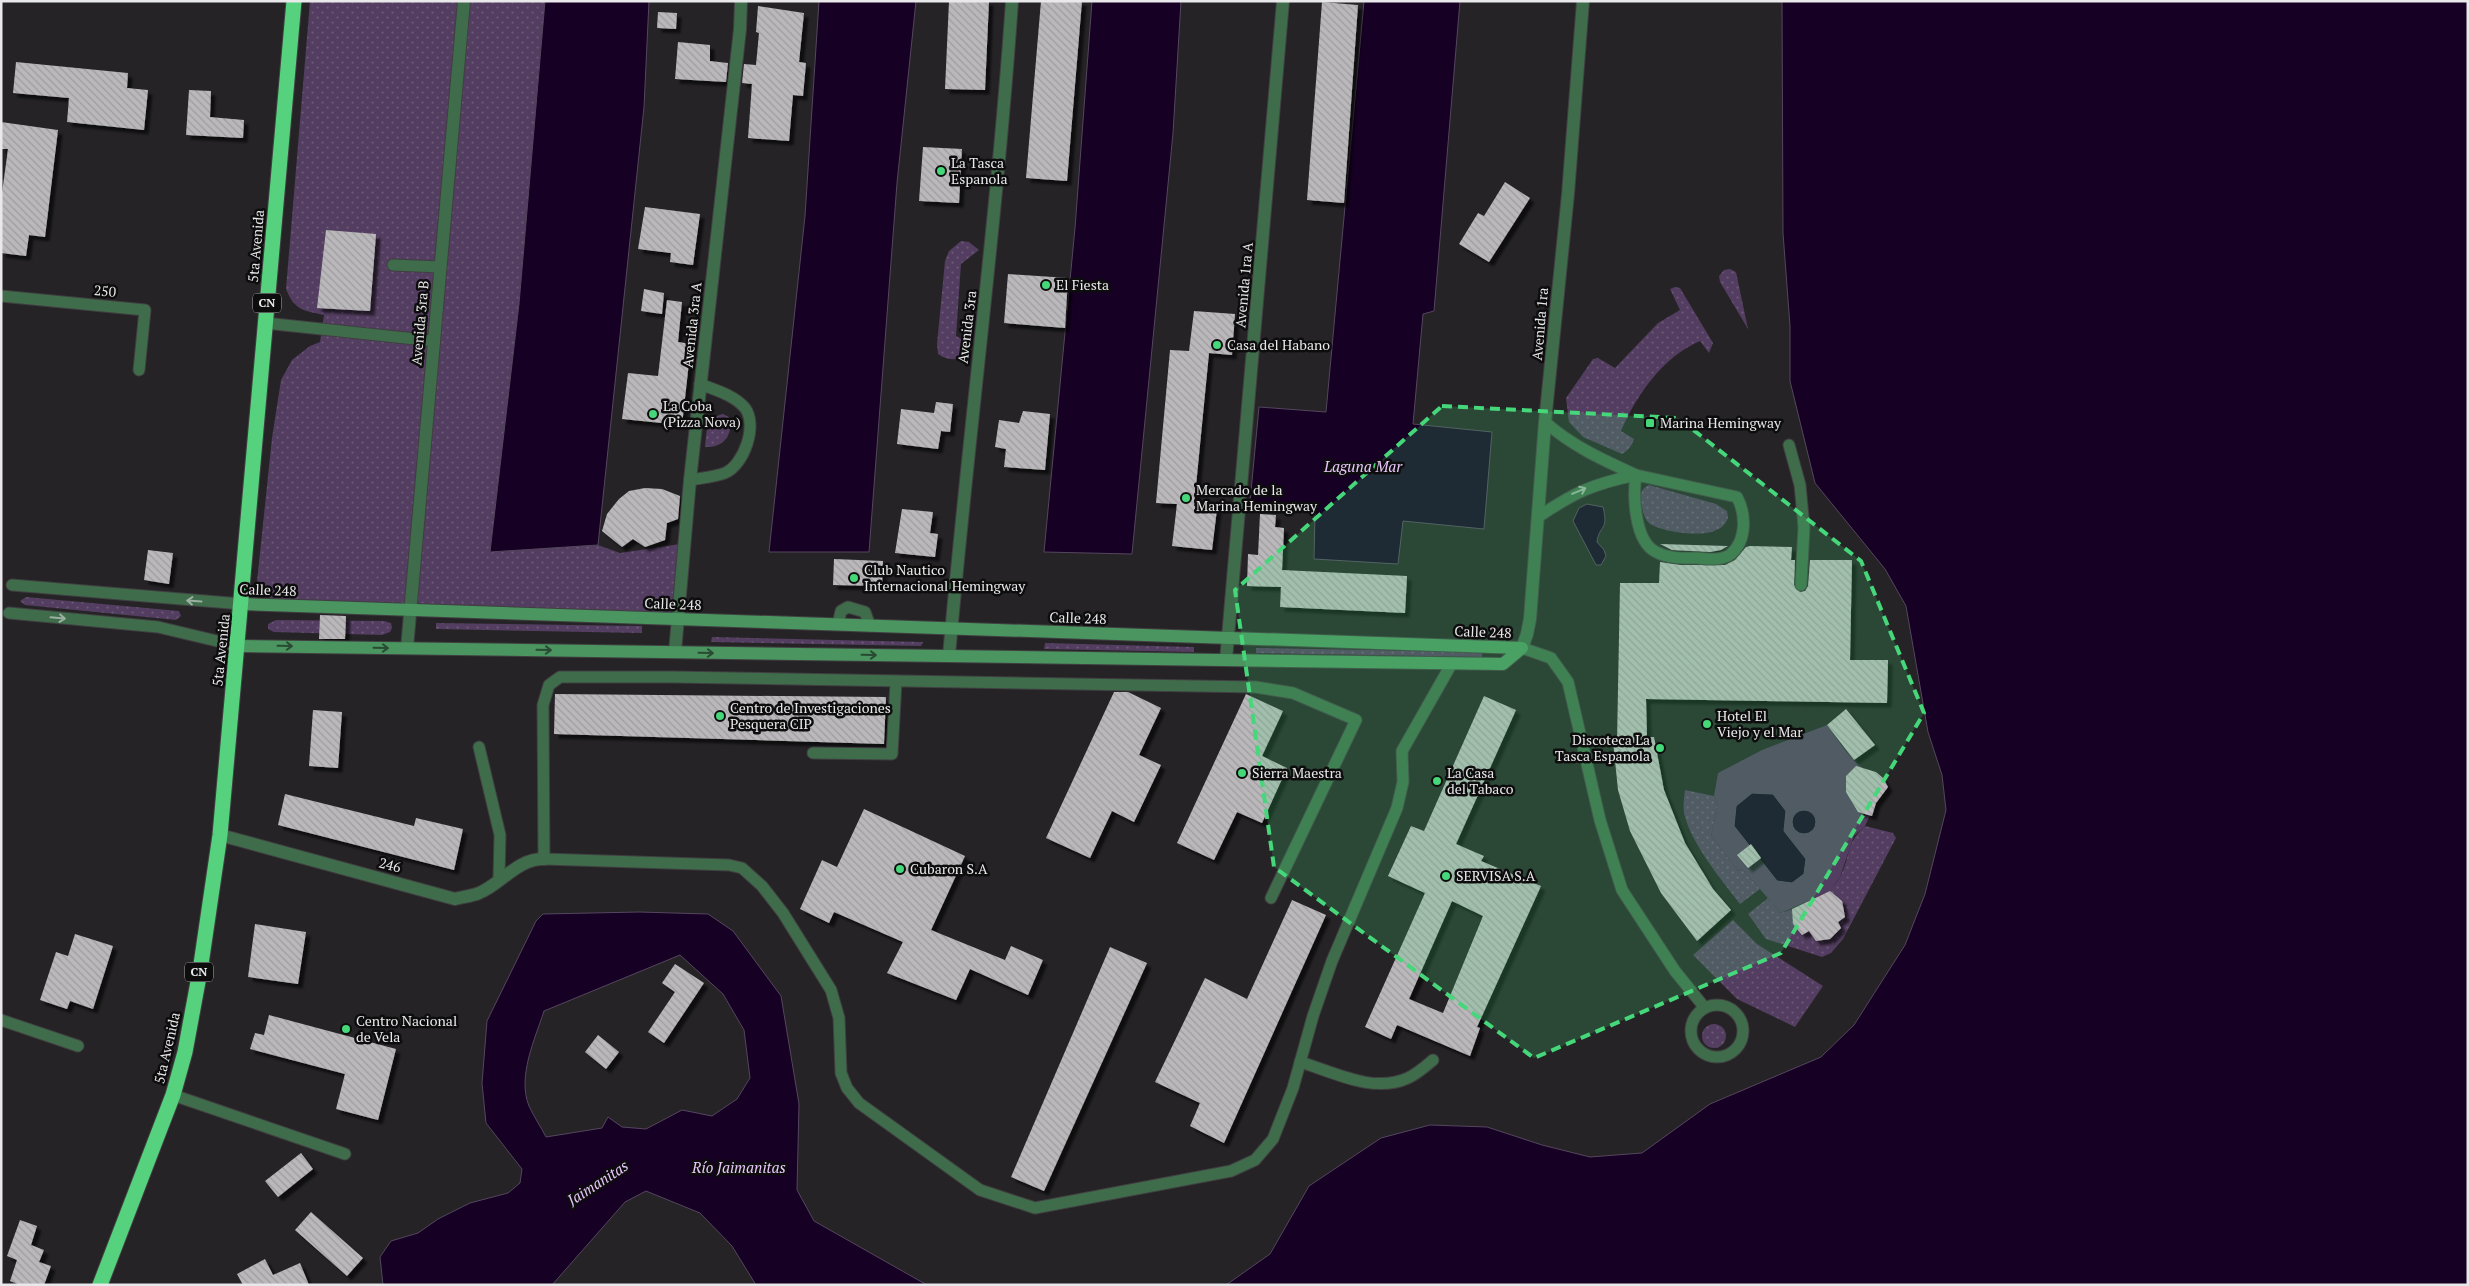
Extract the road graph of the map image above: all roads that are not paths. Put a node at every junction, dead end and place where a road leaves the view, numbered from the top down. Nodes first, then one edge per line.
1 (294, 1) edge
2 (464, 1) edge
3 (741, 1) edge
4 (1012, 1) edge
5 (1283, 1) edge
6 (1583, 1) edge
7 (393, 265) dead end
8 (440, 267) junction
9 (1, 296) edge
10 (265, 323) junction
11 (434, 341) junction
12 (139, 370) dead end
13 (700, 384) junction
14 (1545, 422) junction
15 (1789, 446) dead end
16 (1636, 475) junction
17 (690, 480) junction
18 (1538, 517) junction
19 (12, 585) dead end
20 (1801, 585) dead end
21 (242, 604) junction
22 (410, 610) junction
23 (9, 613) dead end
24 (677, 619) junction
25 (838, 624) junction
26 (870, 626) junction
27 (952, 628) junction
28 (1227, 638) junction
29 (238, 646) junction
30 (407, 648) junction
31 (1522, 648) junction
32 (675, 652) junction
33 (949, 656) junction
34 (1226, 660) junction
35 (1452, 663) junction
36 (896, 682) junction
37 (479, 747) dead end
38 (813, 753) dead end
39 (220, 835) junction
40 (544, 859) junction
41 (499, 878) junction
42 (1271, 898) dead end
43 (1705, 1008) junction
44 (1, 1020) edge
45 (78, 1046) dead end
46 (1434, 1060) dead end
47 (1300, 1062) junction
48 (173, 1095) junction
49 (345, 1154) dead end
50 (100, 1285) edge

1 - 10 highway, 5ta Avenida / CN
2 - 8 street, Avenida 3ra B
3 - 13 street, Avenida 3ra A
4 - 27 street, Avenida 3ra
5 - 28 street, Avenida 1ra A
6 - 14 street, Avenida 1ra
7 - 8 lane
8 - 11 street, Avenida 3ra B
9 - 12 lane, 250
10 - 11 lane
10 - 21 highway, 5ta Avenida / CN
11 - 22 street, Avenida 3ra B
13 - 17 street, Avenida 3ra A
13 - 17 lane
14 - 16 lane
14 - 18 street, Avenida 1ra
15 - 20 lane
16 - 16 lane
18 -> 16 lane
17 - 24 street, Avenida 3ra A
18 - 31 street, Avenida 1ra
21 -> 19 lane, Calle 248
21 - 22 street, Calle 248
21 - 29 highway, 5ta Avenida / CN
22 - 24 street, Calle 248
22 - 30 street, Avenida 3ra B
23 -> 29 lane, Calle 248
24 - 25 street, Calle 248
24 - 32 street, Avenida 3ra A
25 - 26 street, Calle 248
25 - 26 lane
26 - 27 street, Calle 248
27 - 28 street, Calle 248
27 - 33 street, Avenida 3ra
28 - 31 street, Calle 248
28 - 34 street, Avenida 1ra A
29 -> 30 street, Calle 248
29 - 39 highway, 5ta Avenida / CN
30 -> 32 street, Calle 248
31 - 35 street, Calle 248
31 - 43 lane
32 -> 33 street, Calle 248
33 - 34 street, Calle 248
34 - 35 street, Calle 248
35 - 47 lane
36 - 38 lane
36 - 40 lane
36 - 42 lane
37 - 41 lane
39 - 41 street, 246
39 - 48 highway, 5ta Avenida / CN
40 - 41 street, 246
40 - 47 lane
43 - 43 lane
44 - 45 lane
46 - 47 lane
48 - 49 lane
48 - 50 highway, 5ta Avenida / CN

